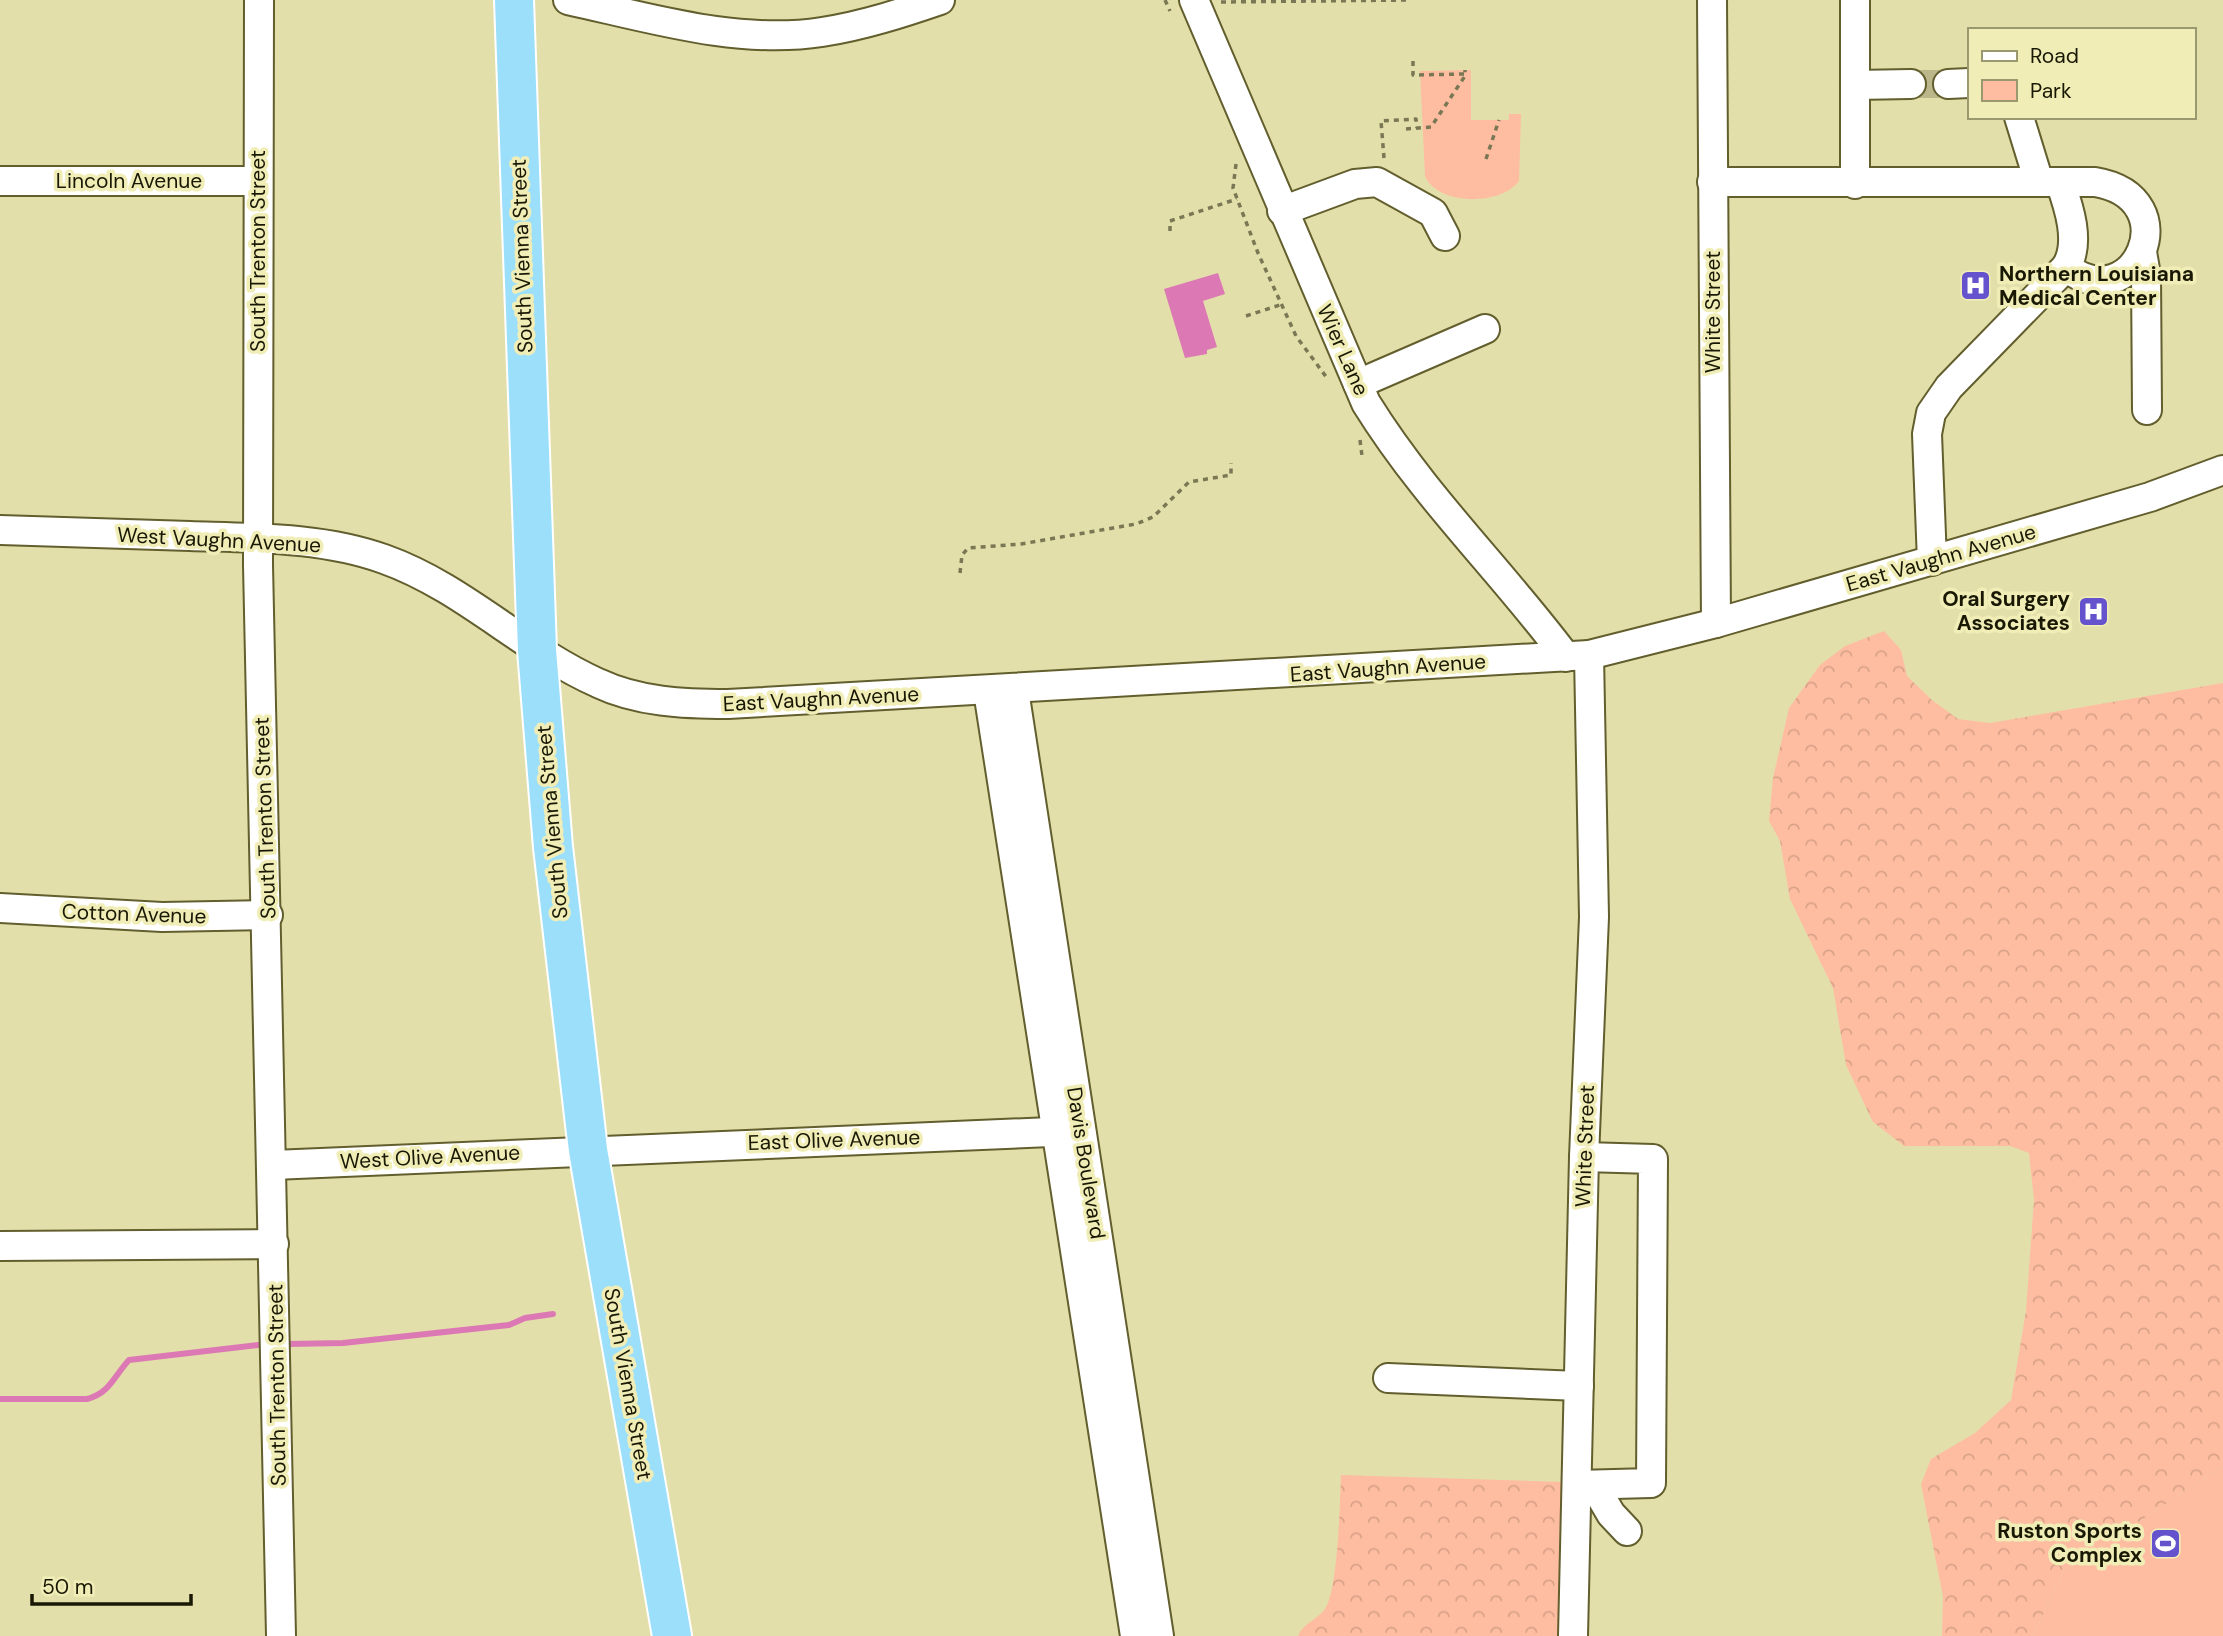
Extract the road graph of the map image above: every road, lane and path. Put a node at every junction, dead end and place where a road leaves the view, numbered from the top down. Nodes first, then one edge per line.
1 (259, 0) edge
2 (514, 0) edge
3 (568, 0) edge
4 (940, 0) edge
5 (1409, 0) edge
6 (1712, 0) edge
7 (1855, 0) edge
8 (1204, 1) edge
9 (1413, 61) dead end
10 (1855, 85) junction
11 (1911, 85) tunnel mouth
12 (2020, 119) edge
13 (1499, 121) dead end
14 (1417, 128) junction
15 (1406, 129) dead end
16 (1384, 158) dead end
17 (1486, 159) dead end
18 (0, 181) edge
19 (258, 181) junction
20 (1712, 182) junction
21 (2050, 182) junction
22 (1855, 184) junction
23 (1237, 199) dead end
24 (1282, 211) junction
25 (1170, 231) dead end
26 (1445, 236) dead end
27 (2142, 252) junction
28 (2066, 267) junction
29 (1283, 304) dead end
30 (1246, 316) dead end
31 (1485, 329) dead end
32 (1358, 383) junction
33 (2147, 410) dead end
34 (1231, 463) dead end
35 (2223, 470) edge
36 (0, 530) edge
37 (258, 538) junction
38 (1932, 561) junction
39 (960, 573) dead end
40 (1716, 623) junction
41 (537, 650) junction
42 (1578, 656) junction
43 (1001, 691) junction
44 (0, 908) edge
45 (268, 915) junction
46 (1070, 1132) junction
47 (588, 1150) junction
48 (1584, 1157) junction
49 (273, 1165) junction
50 (274, 1244) junction
51 (0, 1246) edge
52 (1388, 1378) dead end
53 (1579, 1386) junction
54 (1585, 1485) junction
55 (1627, 1531) dead end
56 (281, 1636) edge
57 (672, 1636) edge
58 (1135, 1636) edge
59 (1159, 1636) edge
60 (1573, 1636) edge

1 - 19 street, South Trenton Street
2 - 41 highway, South Vienna Street
3 - 4 street
5 - 8 path
6 - 20 street, White Street
7 - 10 street
8 - 24 street, Wier Lane
9 - 14 path
10 - 11 street
10 - 22 street
12 - 21 street
13 - 17 path
14 - 15 path
14 - 16 path
18 - 19 street, Lincoln Avenue
19 - 37 street, South Trenton Street
20 - 22 street
20 - 40 street, White Street
21 - 22 street
21 - 27 street
21 - 28 street
23 - 25 path
24 - 26 street
24 - 32 street, Wier Lane
27 - 28 street
27 - 33 street
28 - 38 street
29 - 30 path
31 - 32 street
32 - 42 street, Wier Lane
34 - 39 path
35 - 38 street, East Vaughn Avenue
36 - 37 street, West Vaughn Avenue
37 - 41 street, West Vaughn Avenue
37 - 45 street, South Trenton Street
38 - 40 street, East Vaughn Avenue
40 - 42 street, East Vaughn Avenue
41 - 43 street, East Vaughn Avenue
41 - 47 highway, South Vienna Street
42 - 43 street, East Vaughn Avenue
42 - 48 street, White Street
43 - 46 street, Davis Boulevard
44 - 45 street, Cotton Avenue
45 - 49 street, South Trenton Street
46 - 47 street, East Olive Avenue
46 - 58 street, Davis Boulevard
46 - 59 street, Davis Boulevard
47 - 49 street, West Olive Avenue
47 - 57 highway, South Vienna Street
48 - 53 street, White Street
48 - 54 street
49 - 50 street, South Trenton Street
50 - 51 street
50 - 56 street, South Trenton Street
52 - 53 street
53 - 54 street, White Street
54 - 55 street
54 - 60 street, White Street

